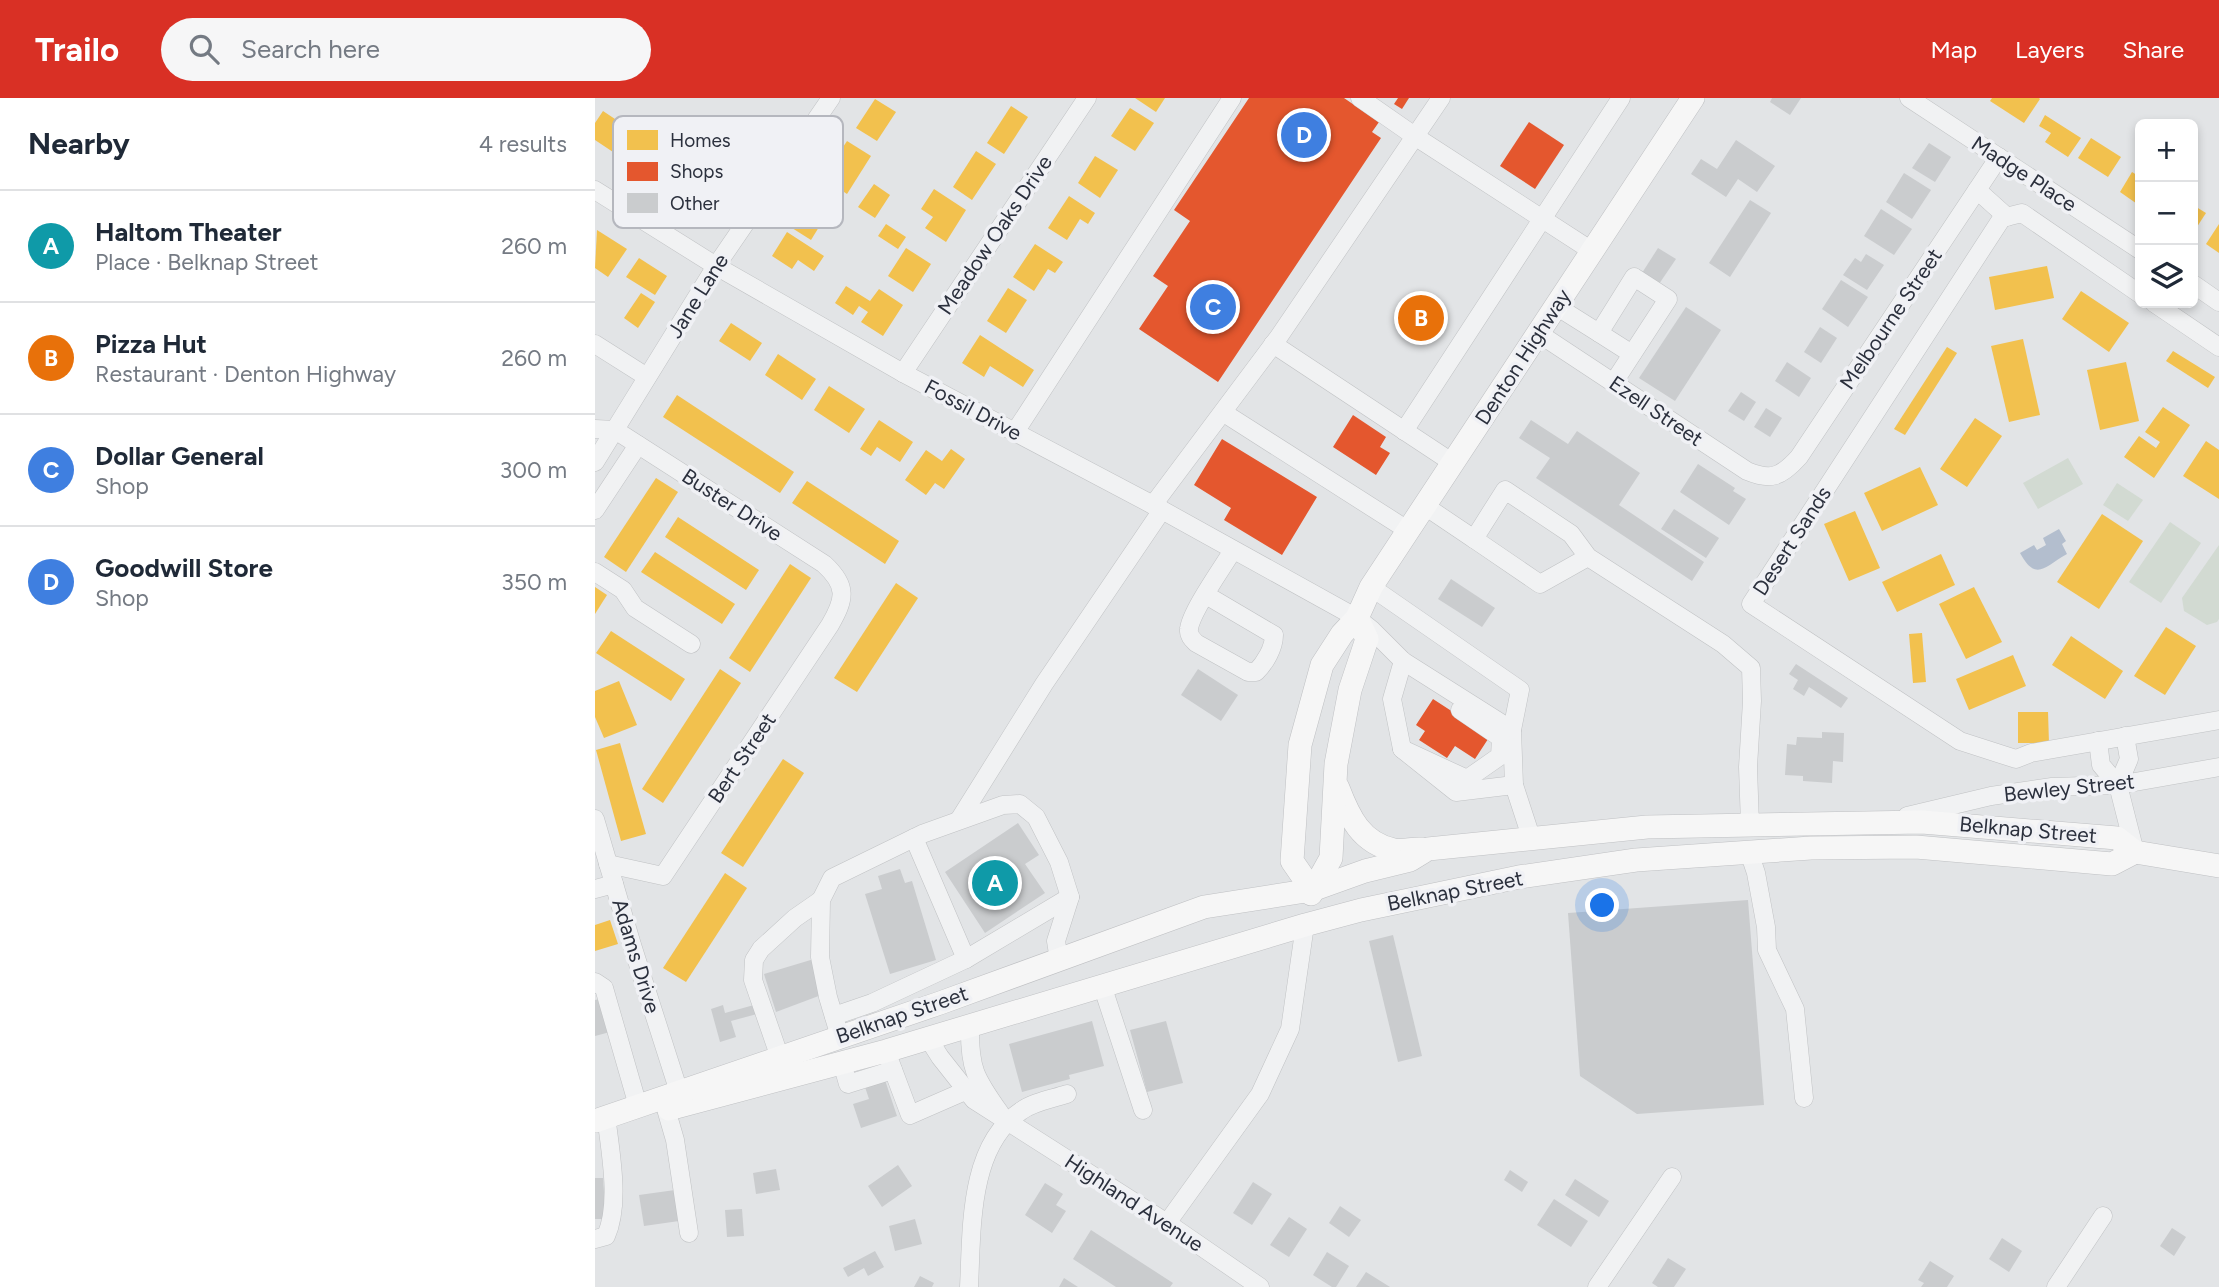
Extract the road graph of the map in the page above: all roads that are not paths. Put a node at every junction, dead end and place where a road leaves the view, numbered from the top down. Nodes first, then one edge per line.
1 (831, 98) edge
2 (1087, 98) edge
3 (1232, 98) edge
4 (1360, 98) edge
5 (1441, 98) edge
6 (1621, 98) edge
7 (1693, 98) edge
8 (1909, 98) edge
9 (819, 116) edge
10 (1416, 137) junction
11 (1999, 157) junction
12 (1977, 190) junction
13 (595, 191) edge
14 (613, 202) edge
15 (2007, 217) junction
16 (1542, 219) junction
17 (655, 228) edge
18 (742, 228) edge
19 (2135, 247) edge
20 (1592, 251) junction
21 (716, 266) junction
22 (2198, 287) edge
23 (2135, 291) edge
24 (2219, 302) edge
25 (1556, 306) junction
26 (2161, 308) edge
27 (1599, 332) junction
28 (1538, 333) junction
29 (595, 344) edge
30 (1273, 344) junction
31 (2219, 347) edge
32 (1632, 354) junction
33 (903, 373) junction
34 (647, 377) junction
35 (1613, 383) junction
36 (1224, 413) junction
37 (595, 429) edge
38 (1404, 431) junction
39 (1015, 432) junction
40 (627, 438) junction
41 (595, 462) edge
42 (1453, 463) junction
43 (1778, 475) joint
44 (1425, 506) junction
45 (1157, 508) junction
46 (595, 510) edge
47 (1409, 531) junction
48 (1474, 539) junction
49 (1233, 550) junction
50 (1588, 557) junction
51 (595, 572) edge
52 (1371, 587) junction
53 (841, 589) joint
54 (1206, 595) junction
55 (1357, 618) junction
56 (691, 644) dead end
57 (1403, 660) junction
58 (2219, 720) edge
59 (1512, 730) junction
60 (2125, 737) junction
61 (2098, 741) junction
62 (1402, 748) junction
63 (2219, 768) edge
64 (1335, 781) junction
65 (1514, 785) junction
66 (2118, 785) junction
67 (595, 819) edge
68 (959, 820) junction
69 (1879, 822) junction
70 (1750, 825) junction
71 (1531, 837) junction
72 (914, 838) junction
73 (1429, 849) junction
74 (1749, 852) junction
75 (2134, 852) junction
76 (608, 864) junction
77 (2219, 866) edge
78 (614, 884) junction
79 (595, 889) edge
80 (1312, 890) junction
81 (1070, 897) junction
82 (821, 900) junction
83 (1305, 925) junction
84 (966, 959) junction
85 (1059, 960) junction
86 (595, 982) edge
87 (1102, 985) junction
88 (970, 1025) junction
89 (837, 1026) junction
90 (928, 1038) junction
91 (780, 1058) junction
92 (890, 1060) junction
93 (965, 1091) junction
94 (1067, 1094) dead end
95 (1804, 1098) dead end
96 (673, 1101) junction
97 (638, 1106) junction
98 (1143, 1110) dead end
99 (1006, 1121) junction
100 (599, 1123) edge
101 (1672, 1177) dead end
102 (2103, 1216) dead end
103 (1167, 1223) junction
104 (689, 1233) dead end
105 (595, 1239) edge
106 (968, 1287) edge
107 (1260, 1287) edge
108 (1598, 1287) edge
109 (2056, 1287) edge

1 - 9 street, Jane Lane
2 - 33 street, Meadow Oaks Drive
3 - 39 street
4 - 10 street
5 - 10 street
6 - 16 street
7 - 20 main road, Denton Highway
8 - 11 street, Madge Place
10 - 16 street
10 - 30 street
11 - 12 street, Melbourne Street
11 - 19 street, Madge Place
12 - 15 street
12 - 43 street, Melbourne Street
13 - 14 street, Fossil Drive
15 - 23 street
15 - 61 street, Desert Sands
16 - 20 street
16 - 38 street
17 - 21 street, Fossil Drive
18 - 21 street, Jane Lane
20 - 25 main road, Denton Highway
21 - 33 street, Fossil Drive
21 - 34 street, Jane Lane
22 - 24 street
25 - 27 street
25 - 28 main road, Denton Highway
26 - 31 street
27 - 32 street
27 - 32 street
28 - 35 street, Ezell Street
28 - 42 main road, Denton Highway
29 - 34 street
30 - 36 street
30 - 38 street
32 - 35 street
33 - 39 street, Fossil Drive
34 - 40 street, Jane Lane
35 - 43 street, Ezell Street
36 - 45 street
36 - 47 street
37 - 40 street
38 - 42 street
39 - 45 street, Fossil Drive
40 - 41 street, Jane Lane
40 - 46 street
40 - 53 street, Buster Drive
42 - 44 main road, Denton Highway
44 - 47 main road, Denton Highway
44 - 48 street
45 - 49 street, Fossil Drive
45 - 68 street
47 - 52 main road, Denton Highway
48 - 50 street
48 - 50 street
49 - 54 street
49 - 55 street, Fossil Drive
50 - 70 street
51 - 56 street
52 - 55 main road, Denton Highway
52 - 59 street
53 - 76 street, Bert Street
54 - 54 street
55 - 57 street, Fossil Drive
55 - 64 main road
55 - 80 main road, Denton Highway
57 - 59 street
57 - 62 street
57 - 62 street
58 - 60 street, Desert Sands
59 - 65 street
60 - 61 street, Desert Sands
60 - 66 street
61 - 66 street
62 - 65 street
63 - 66 street, Bewley Street
64 - 73 main road
64 - 80 main road
65 - 71 street
66 - 69 street, Bewley Street
66 - 75 street
67 - 76 street, Adams Drive
68 - 72 street
68 - 81 street
69 - 70 main road, Belknap Street
69 - 75 main road, Belknap Street
70 - 71 main road, Belknap Street
71 - 73 main road, Belknap Street
72 - 82 street
72 - 84 street
73 - 80 main road, Belknap Street
74 - 75 main road, Belknap Street
74 - 83 main road, Belknap Street
74 - 95 street
75 - 77 main road
76 - 78 street, Adams Drive
78 - 79 street
78 - 96 street, Adams Drive
80 - 83 main road
80 - 85 main road, Belknap Street
81 - 84 street
81 - 85 street
82 - 89 street
82 - 91 street
83 - 87 main road, Belknap Street
83 - 103 street
84 - 89 street
85 - 89 main road, Belknap Street
86 - 97 street
87 - 88 main road, Belknap Street
87 - 98 street
88 - 90 main road, Belknap Street
88 - 99 street
89 - 91 main road, Belknap Street
90 - 92 main road, Belknap Street
90 - 93 street, Highland Avenue
91 - 96 main road, Belknap Street
92 - 93 street
92 - 96 main road, Belknap Street
93 - 99 street, Highland Avenue
94 - 99 street
96 - 97 main road, Belknap Street
96 - 100 main road, Belknap Street
96 - 104 street, Adams Drive
97 - 100 main road, Belknap Street
99 - 103 street, Highland Avenue
99 - 106 street
100 - 105 street
101 - 108 street
102 - 109 street
103 - 107 street, Highland Avenue

